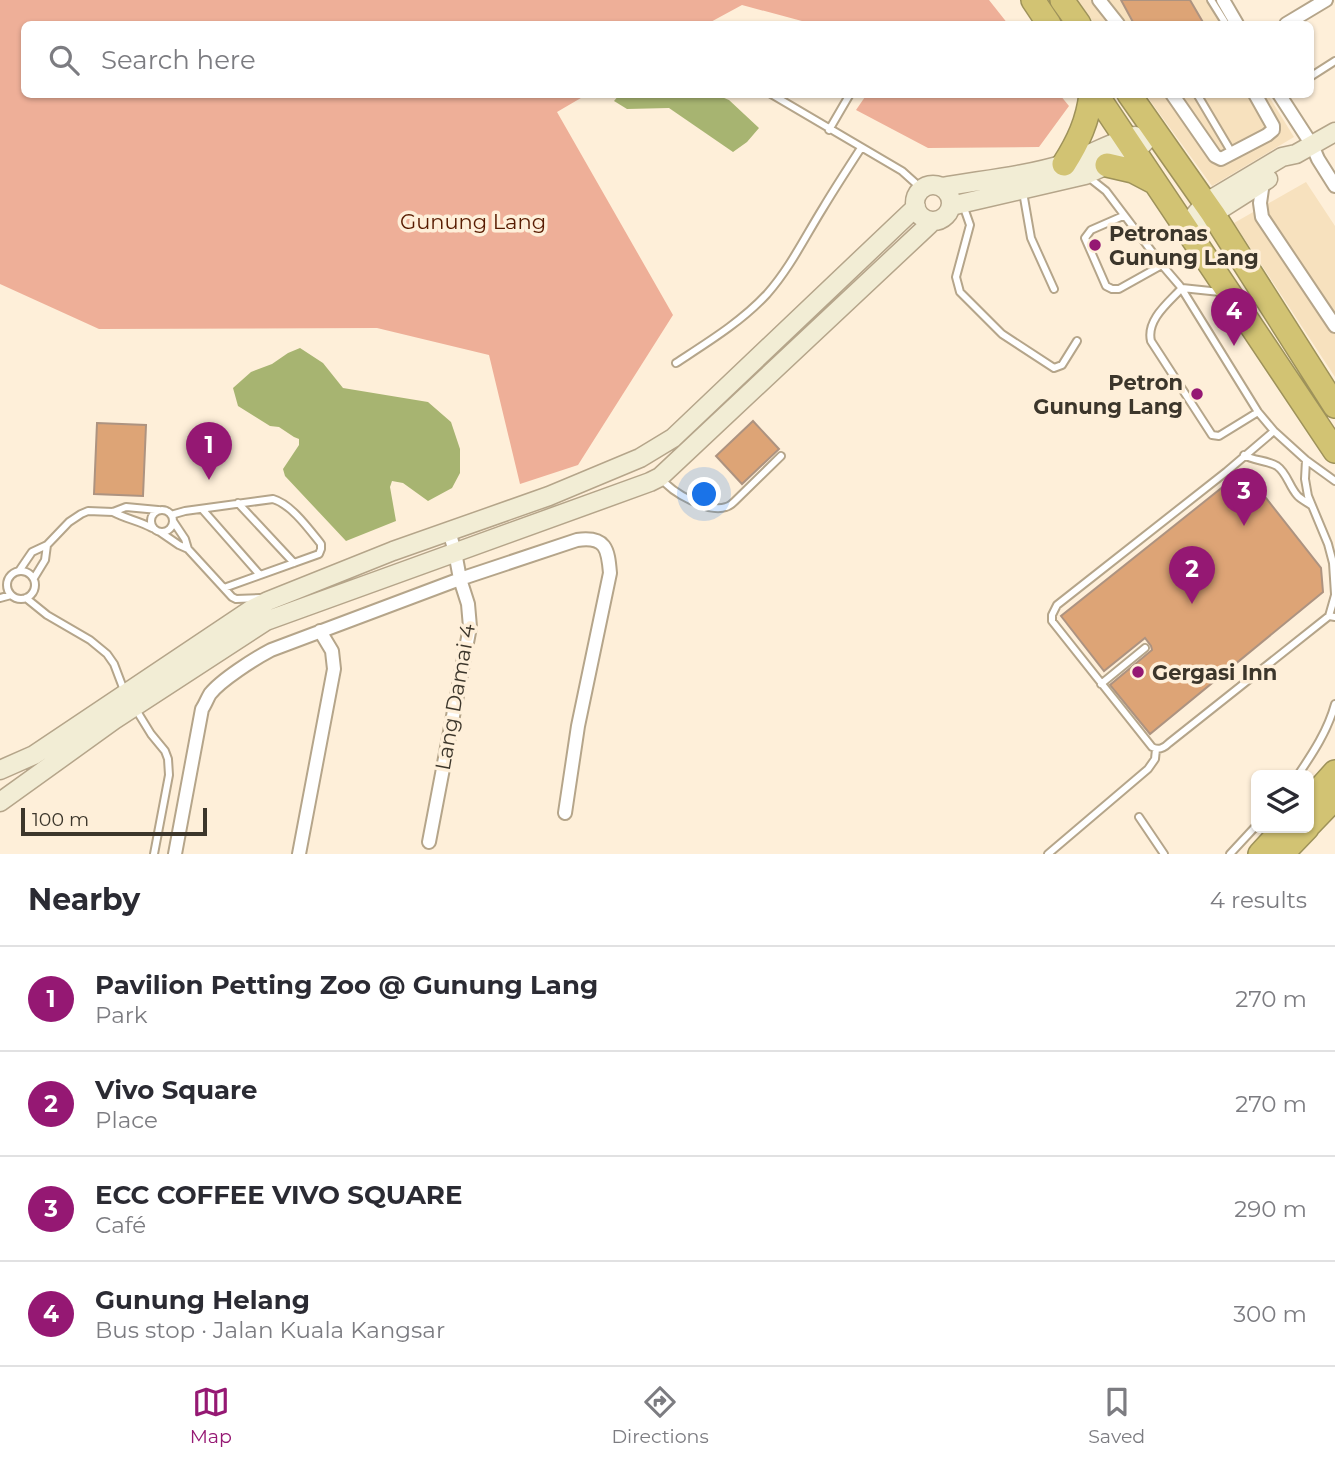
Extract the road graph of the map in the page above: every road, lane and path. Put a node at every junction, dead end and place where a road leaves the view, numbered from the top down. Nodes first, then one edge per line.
1 (1033, 0) edge
2 (1062, 0) edge
3 (1099, 0) edge
4 (1211, 0) edge
5 (1223, 0) edge
6 (1326, 0) edge
7 (1047, 21) edge
8 (1077, 21) edge
9 (1116, 21) edge
10 (1224, 21) edge
11 (1235, 21) edge
12 (1291, 21) edge
13 (1335, 61) edge
14 (1314, 75) edge
15 (777, 98) edge
16 (848, 98) edge
17 (1093, 98) edge
18 (1097, 98) edge
19 (1132, 98) edge
20 (1175, 98) edge
21 (1199, 98) edge
22 (1257, 98) edge
23 (1281, 98) edge
24 (829, 130) junction
25 (1155, 131) junction
26 (1335, 132) edge
27 (1130, 145) junction
28 (861, 148) junction
29 (1304, 149) junction
30 (1232, 153) junction
31 (1064, 164) junction
32 (1107, 166) junction
33 (1085, 175) junction
34 (1154, 182) junction
35 (1263, 182) junction
36 (1335, 186) edge
37 (942, 187) junction
38 (922, 189) junction
39 (1023, 190) junction
40 (957, 205) junction
41 (916, 207) junction
42 (1209, 209) junction
43 (1123, 216) junction
44 (933, 221) junction
45 (1185, 227) junction
46 (1162, 265) junction
47 (1182, 288) junction
48 (1054, 289) dead end
49 (1229, 292) junction
50 (1335, 326) edge
51 (1077, 341) dead end
52 (677, 363) dead end
53 (1335, 406) edge
54 (1258, 412) junction
55 (1274, 431) junction
56 (1335, 451) edge
57 (1244, 455) junction
58 (781, 456) dead end
59 (1306, 460) junction
60 (660, 477) junction
61 (1335, 481) edge
62 (238, 503) junction
63 (1312, 506) junction
64 (202, 509) junction
65 (158, 510) junction
66 (113, 512) junction
67 (172, 518) junction
68 (152, 527) junction
69 (449, 531) junction
70 (160, 532) junction
71 (47, 545) junction
72 (188, 549) junction
73 (456, 552) junction
74 (295, 563) junction
75 (19, 571) junction
76 (260, 575) junction
77 (33, 578) junction
78 (460, 579) junction
79 (224, 588) junction
80 (1335, 594) edge
81 (11, 595) junction
82 (0, 598) edge
83 (26, 598) junction
84 (268, 601) junction
85 (1332, 617) edge
86 (320, 631) junction
87 (1145, 648) dead end
88 (1101, 684) junction
89 (130, 700) junction
90 (1335, 704) edge
91 (1156, 749) junction
92 (0, 770) edge
93 (1301, 770) edge
94 (1335, 772) edge
95 (1314, 795) edge
96 (1335, 798) edge
97 (0, 802) edge
98 (565, 813) dead end
99 (1139, 817) dead end
100 (1314, 821) edge
101 (1251, 831) edge
102 (1279, 833) edge
103 (1302, 833) edge
104 (429, 842) dead end
105 (154, 854) edge
106 (175, 854) edge
107 (299, 854) edge
108 (1048, 854) edge
109 (1164, 854) edge
110 (1230, 854) edge
111 (1260, 854) edge
112 (1282, 854) edge

1 - 7 highway
2 - 8 highway
3 - 9 street
4 - 10 lane
5 - 11 street
6 - 12 street
13 - 14 lane
15 - 24 lane
16 - 24 lane
17 - 31 highway
18 - 27 highway
19 - 25 highway
20 - 30 street
21 - 30 lane
22 - 30 street
23 - 29 street
24 - 28 lane
25 - 27 street
25 - 42 highway
26 - 29 street
27 - 31 street
27 - 32 street
27 - 34 highway
28 - 38 lane
28 - 52 lane
29 - 35 street
29 - 36 street
29 - 42 street
31 - 37 street
32 - 33 street
32 - 34 highway
33 - 39 street
33 - 43 lane
34 - 45 highway
35 - 42 street
35 - 50 street
37 - 38 street
37 - 40 street
38 - 41 street
39 - 40 street
39 - 48 lane
40 - 44 street
40 - 51 lane
41 - 44 street
41 - 69 street
42 - 45 street
42 - 53 highway
43 - 46 lane
43 - 46 lane
44 - 60 street
45 - 49 highway
46 - 47 lane
47 - 49 lane
47 - 54 lane
47 - 54 lane
49 - 56 highway
54 - 55 lane
55 - 57 lane
55 - 59 lane
57 - 63 lane
57 - 88 lane
58 - 60 lane
59 - 61 lane
59 - 63 lane
60 - 73 street
62 - 64 lane
62 - 74 lane
62 - 74 lane
63 - 80 lane
64 - 67 lane
64 - 76 lane
65 - 66 lane
65 - 67 lane
65 - 68 lane
66 - 68 lane
66 - 71 lane
67 - 70 lane
67 - 72 lane
68 - 70 lane
69 - 73 street, Lang Damai 4
69 - 84 street
70 - 72 lane
71 - 75 lane
71 - 77 lane
72 - 79 lane
73 - 78 street, Lang Damai 4
73 - 89 street
74 - 76 lane
75 - 77 lane
75 - 81 lane
76 - 79 lane
77 - 83 lane
78 - 86 street
78 - 98 street
78 - 104 street, Lang Damai 4
79 - 84 lane
80 - 85 lane
81 - 82 lane
81 - 83 lane
83 - 89 lane
84 - 89 street
85 - 91 lane
86 - 106 street
86 - 107 street
87 - 88 lane
88 - 91 lane
89 - 92 street
89 - 97 street
89 - 105 lane
90 - 93 lane
91 - 108 lane
94 - 95 highway
96 - 100 highway
99 - 109 lane
101 - 110 lane
102 - 111 highway
103 - 112 highway

